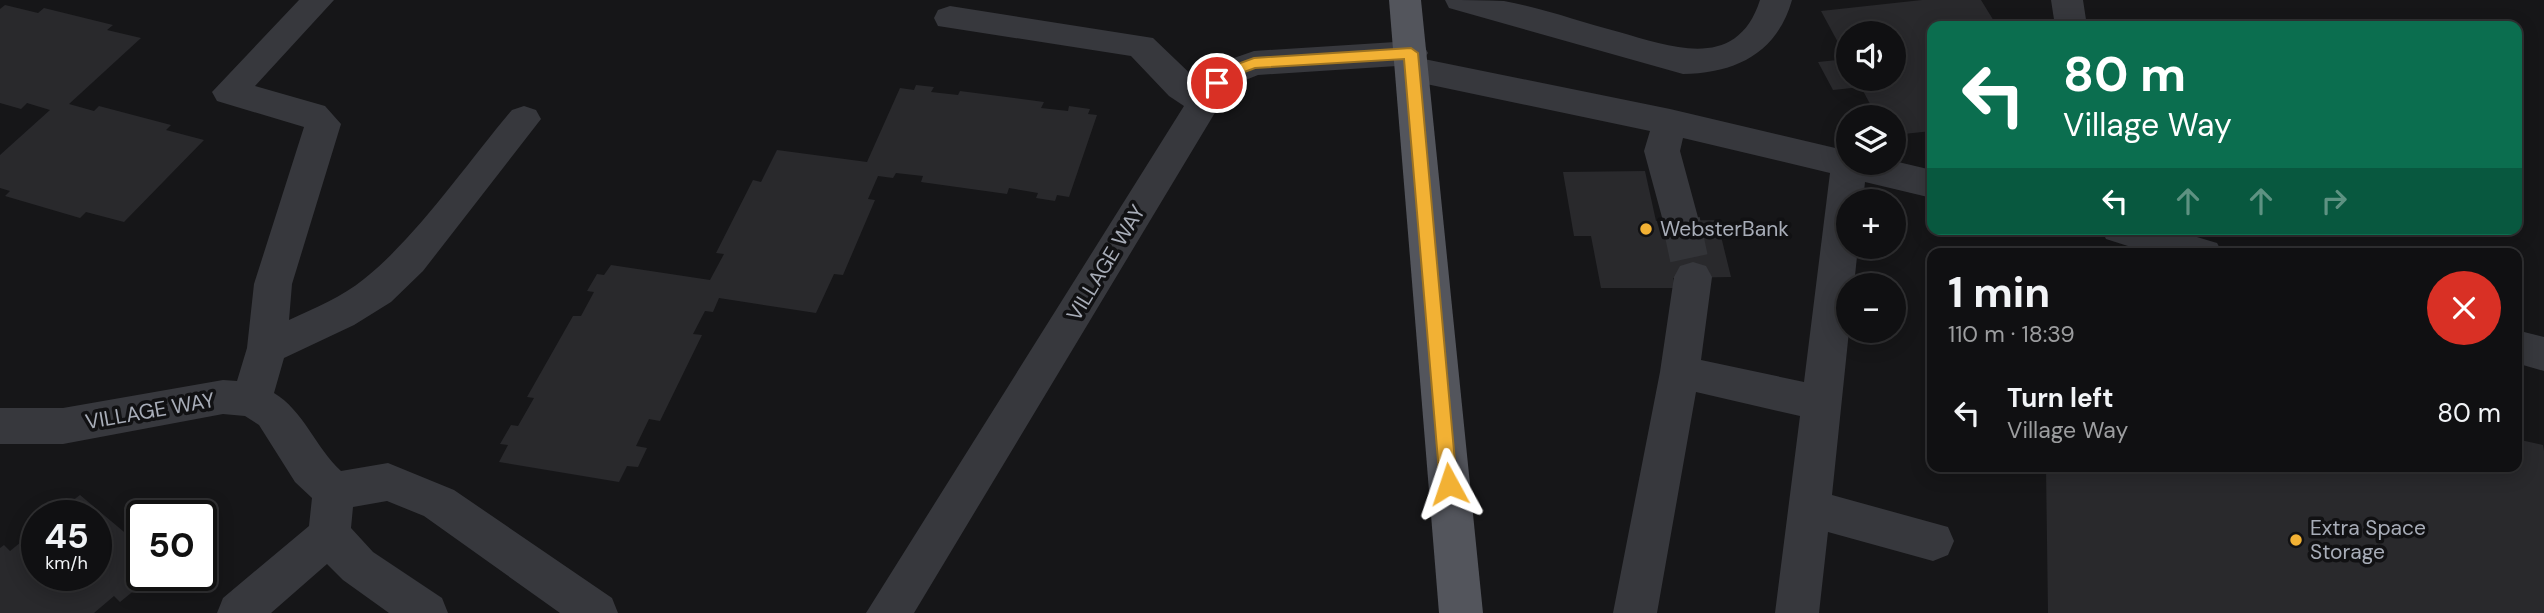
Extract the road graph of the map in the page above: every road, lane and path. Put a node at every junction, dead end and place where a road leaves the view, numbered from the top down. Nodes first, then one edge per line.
1 (318, 0) edge
2 (1405, 0) edge
3 (1461, 0) edge
4 (1776, 0) edge
5 (2067, 0) edge
6 (950, 18) dead end
7 (2070, 21) edge
8 (1412, 61) junction
9 (1204, 103) junction
10 (524, 119) dead end
11 (1670, 122) junction
12 (1836, 161) edge
13 (1848, 175) edge
14 (1895, 175) edge
15 (1927, 183) edge
16 (1681, 221) tunnel mouth
17 (2139, 235) edge
18 (2184, 248) edge
19 (1693, 277) tunnel mouth
20 (267, 348) junction
21 (2522, 348) edge
22 (2544, 354) edge
23 (1680, 372) junction
24 (252, 400) junction
25 (1821, 403) junction
26 (0, 426) edge
27 (334, 491) junction
28 (1809, 508) junction
29 (329, 535) junction
30 (1933, 541) dead end
31 (239, 613) edge
32 (426, 613) edge
33 (596, 613) edge
34 (888, 613) edge
35 (1461, 613) edge
36 (1635, 613) edge
37 (1797, 613) edge

1 - 20 street
2 - 8 main road
3 - 4 street
5 - 7 street
6 - 9 street
8 - 9 street, VILLAGE WAY
8 - 11 street, VILLAGE WAY
8 - 35 main road
9 - 34 street, VILLAGE WAY
10 - 20 street
11 - 12 street, VILLAGE WAY
11 - 16 street
13 - 25 street
14 - 15 street, VILLAGE WAY
17 - 18 street
19 - 23 street
20 - 24 street
21 - 22 street
23 - 25 street
23 - 36 street
24 - 26 street, VILLAGE WAY
24 - 27 street
25 - 28 street
27 - 29 street
27 - 33 street
28 - 30 street
28 - 37 street
29 - 31 street
29 - 32 street

